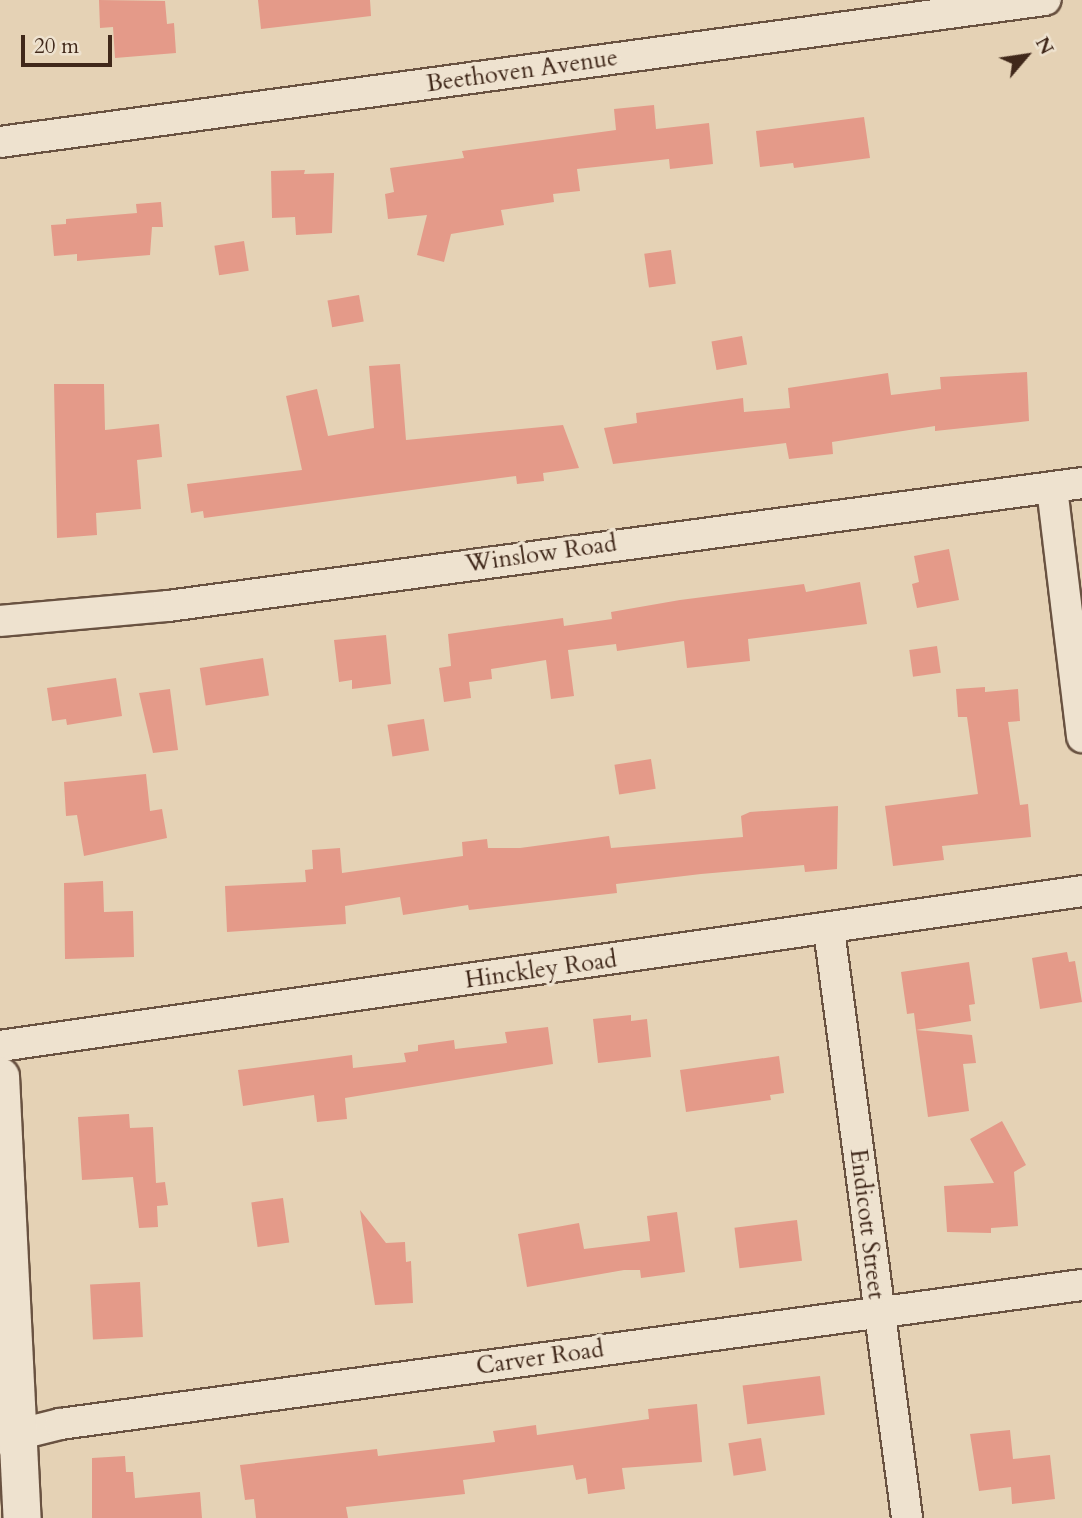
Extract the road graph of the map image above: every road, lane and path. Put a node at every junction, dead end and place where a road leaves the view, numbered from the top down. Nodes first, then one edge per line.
1 (1045, 0) edge
2 (0, 142) edge
3 (1082, 483) edge
4 (1052, 488) junction
5 (0, 621) edge
6 (1082, 737) edge
7 (1082, 891) edge
8 (829, 930) junction
9 (0, 1046) edge
10 (0, 1076) edge
11 (2, 1156) edge
12 (1082, 1285) edge
13 (879, 1312) junction
14 (9, 1437) edge
15 (22, 1518) edge
16 (907, 1518) edge

1 - 2 street, Beethoven Avenue
3 - 4 street, Winslow Road
4 - 5 street, Winslow Road
4 - 6 street
7 - 8 street, Hinckley Road
8 - 9 street, Hinckley Road
8 - 13 street, Endicott Street
10 - 11 street
11 - 14 street
12 - 13 street, Carver Road
13 - 14 street, Carver Road
13 - 16 street, Endicott Street
14 - 15 street

